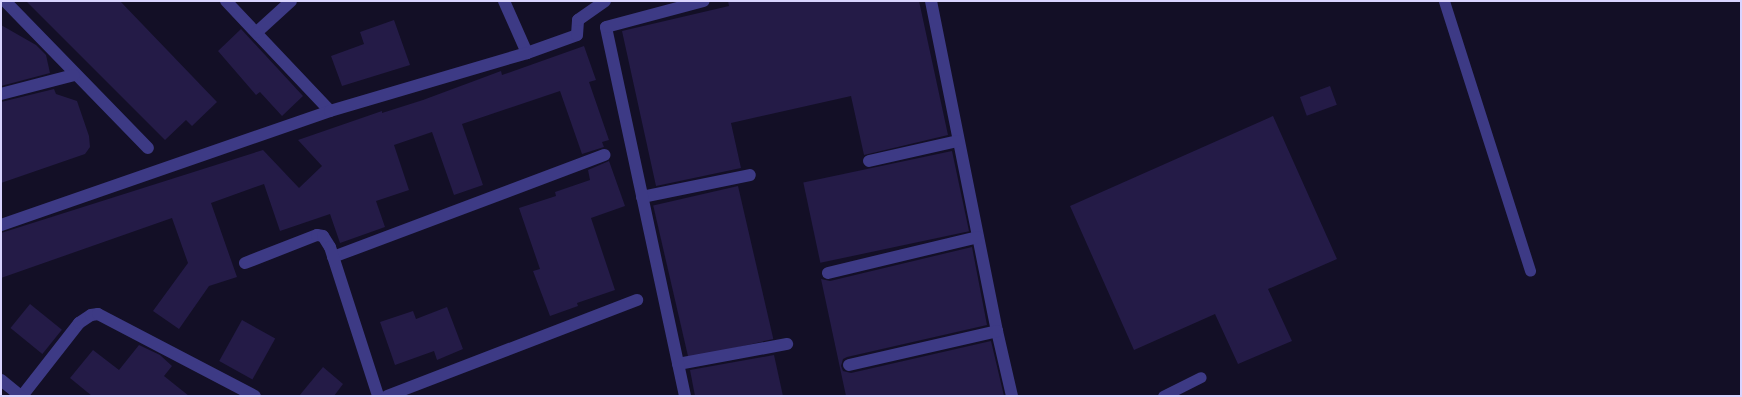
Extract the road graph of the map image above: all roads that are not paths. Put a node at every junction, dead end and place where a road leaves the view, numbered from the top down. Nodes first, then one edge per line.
1 (4, 1) edge
2 (226, 1) edge
3 (292, 1) edge
4 (504, 1) edge
5 (605, 1) edge
6 (704, 1) edge
7 (931, 1) edge
8 (1444, 1) edge
9 (257, 32) junction
10 (527, 53) junction
11 (74, 75) junction
12 (1, 94) edge
13 (330, 111) junction
14 (958, 141) junction
15 (148, 148) dead end
16 (604, 155) dead end
17 (869, 162) dead end
18 (750, 175) dead end
19 (642, 197) junction
20 (1, 225) edge
21 (978, 236) junction
22 (333, 257) junction
23 (245, 263) dead end
24 (1530, 271) dead end
25 (828, 273) dead end
26 (637, 300) dead end
27 (997, 331) junction
28 (787, 344) dead end
29 (678, 364) junction
30 (849, 365) dead end
31 (1201, 377) dead end
32 (1, 380) edge
33 (21, 396) edge
34 (254, 396) edge
35 (378, 396) edge
36 (387, 396) edge
37 (685, 396) edge
38 (1012, 396) edge
39 (1163, 396) edge

1 - 11 street
2 - 9 street
3 - 9 street
4 - 10 street
5 - 10 street
6 - 19 street
7 - 14 street
8 - 24 lane
9 - 13 street
10 - 13 street
11 - 12 street
11 - 15 street
13 - 20 street
14 - 17 street
14 - 21 street
16 - 22 street
18 - 19 street
19 - 29 street
21 - 25 street
21 - 27 street
22 - 23 street
22 - 35 street
26 - 36 street
27 - 30 street
27 - 38 street
28 - 29 street
29 - 37 street
31 - 39 lane
32 - 33 street
33 - 34 street

